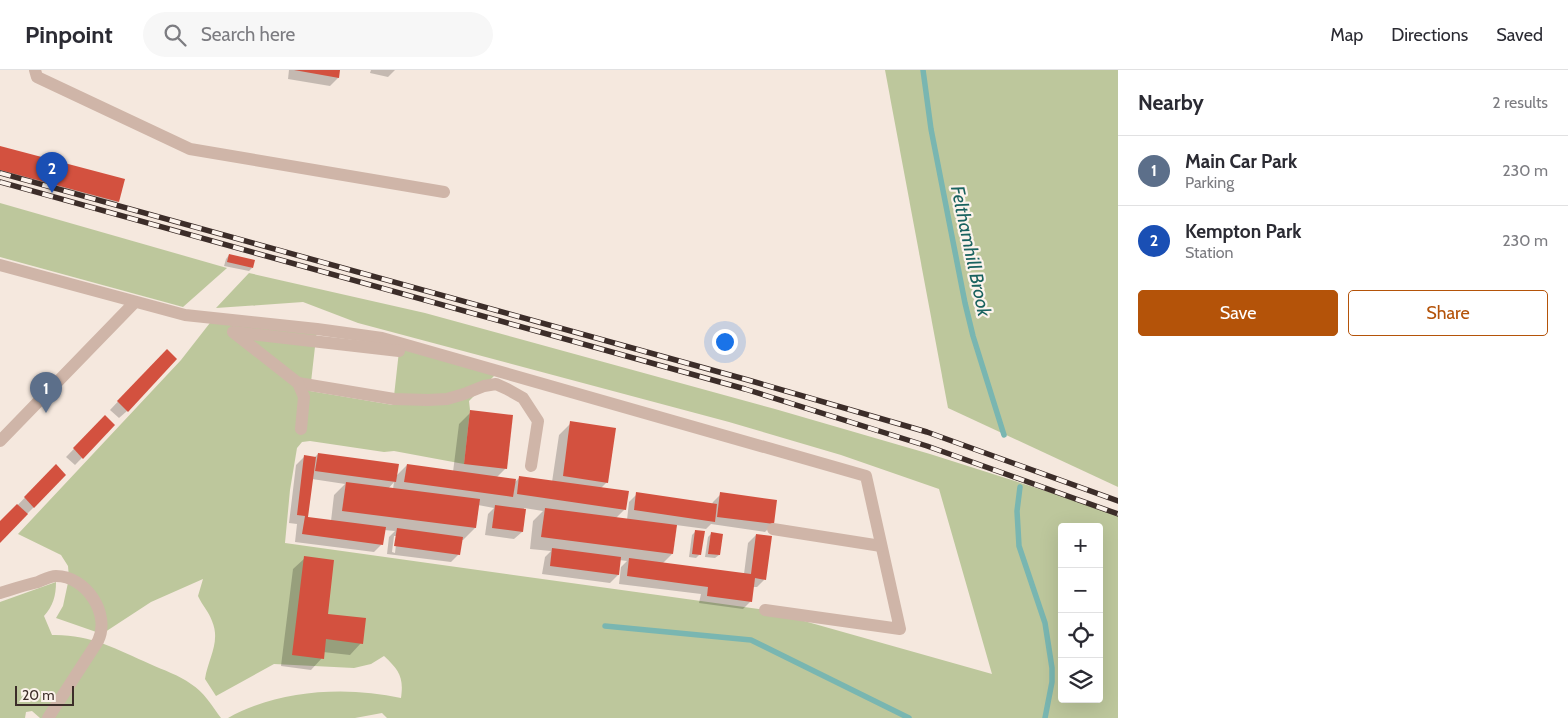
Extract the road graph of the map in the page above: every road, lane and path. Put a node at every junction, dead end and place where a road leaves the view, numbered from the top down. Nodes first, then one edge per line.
1 (35, 70) edge
2 (444, 192) dead end
3 (0, 265) edge
4 (135, 302) junction
5 (399, 351) dead end
6 (498, 372) junction
7 (530, 381) junction
8 (298, 383) junction
9 (484, 386) junction
10 (523, 398) junction
11 (301, 429) dead end
12 (0, 441) edge
13 (531, 466) dead end
14 (773, 528) dead end
15 (881, 546) junction
16 (0, 593) edge
17 (766, 610) dead end
18 (48, 718) edge

1 - 2 lane
3 - 4 lane
4 - 6 lane
4 - 12 lane
5 - 8 lane
6 - 7 lane
6 - 9 lane
7 - 10 lane
7 - 15 lane
8 - 9 lane
8 - 11 lane
9 - 10 lane
10 - 13 lane
14 - 15 lane
15 - 17 lane
16 - 18 lane

